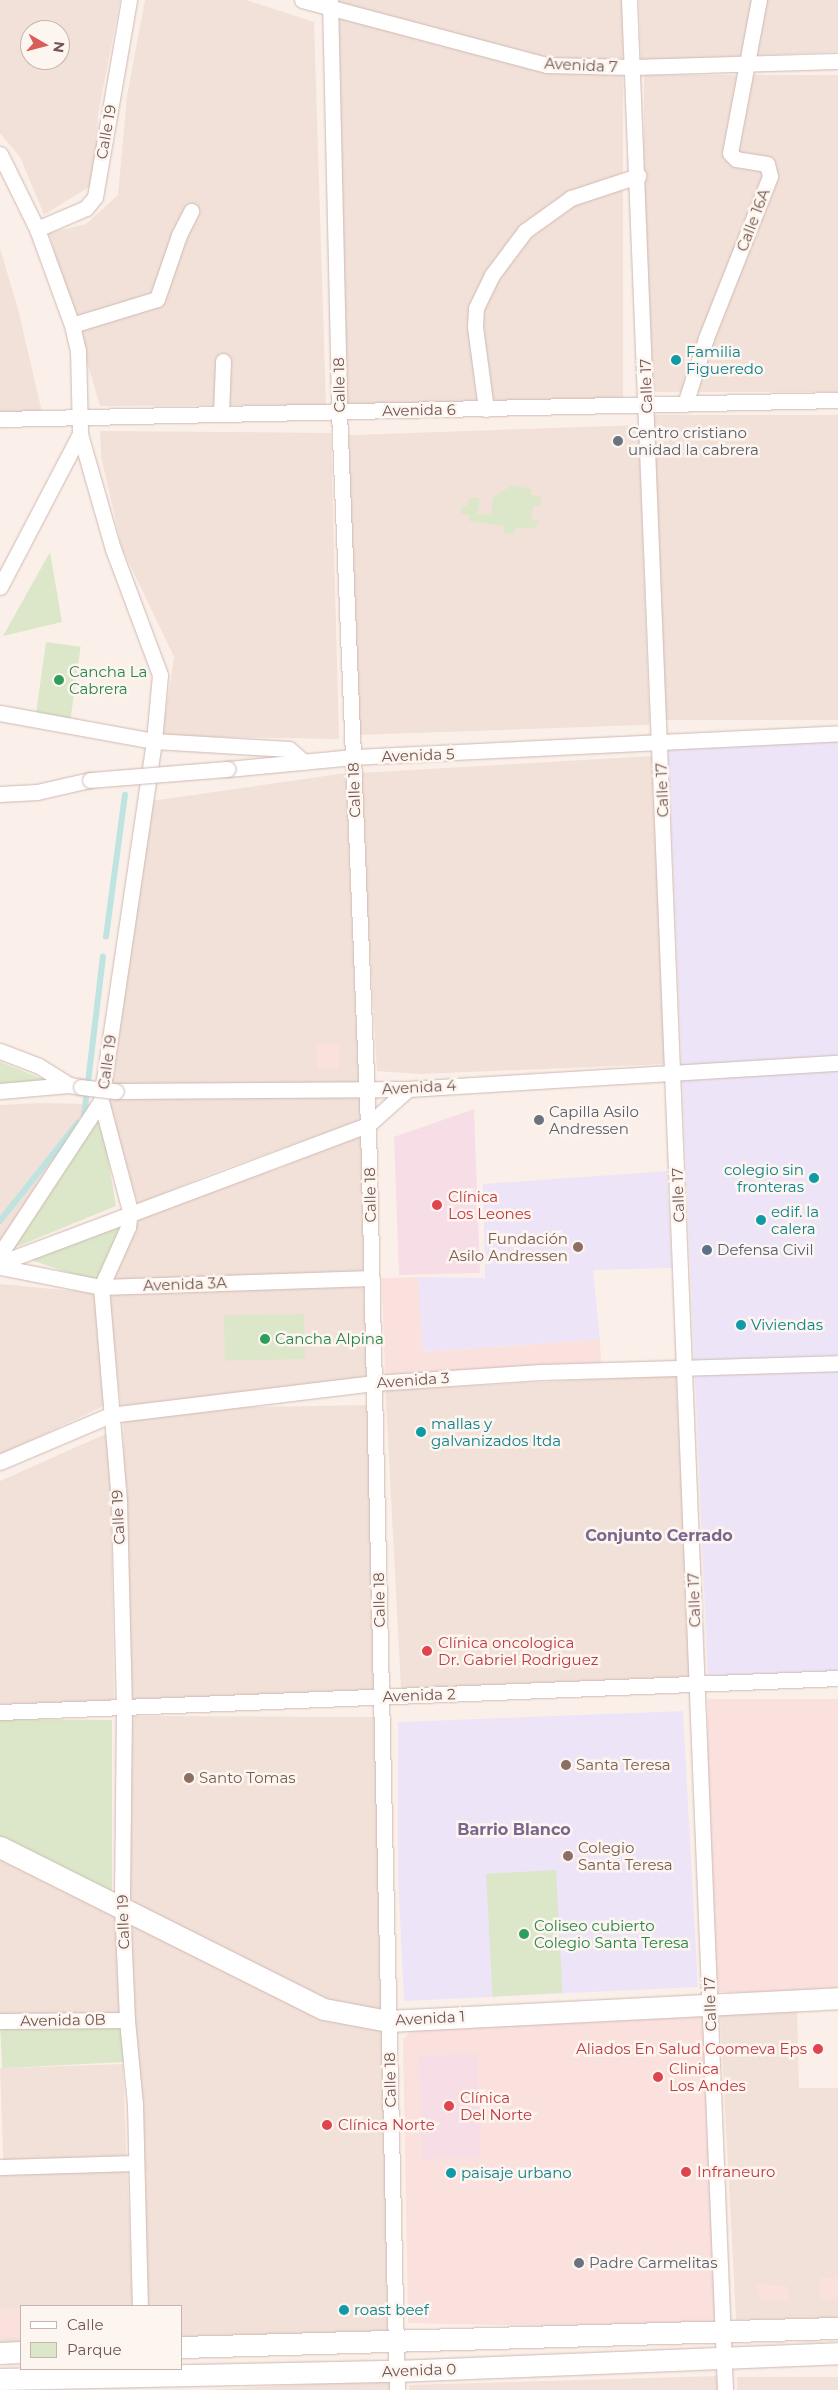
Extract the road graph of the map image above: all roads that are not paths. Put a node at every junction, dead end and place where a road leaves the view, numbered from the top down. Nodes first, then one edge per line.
1 (129, 0) edge
2 (302, 0) edge
3 (629, 0) edge
4 (759, 0) edge
5 (330, 4) edge
6 (838, 61) edge
7 (746, 64) junction
8 (632, 67) junction
9 (0, 154) edge
10 (638, 176) junction
11 (191, 211) dead end
12 (37, 229) junction
13 (72, 324) junction
14 (222, 361) dead end
15 (838, 400) edge
16 (684, 404) junction
17 (646, 406) junction
18 (486, 408) junction
19 (339, 412) junction
20 (221, 414) junction
21 (80, 417) junction
22 (0, 419) edge
23 (80, 434) junction
24 (0, 587) edge
25 (0, 713) edge
26 (838, 733) edge
27 (154, 741) junction
28 (660, 743) junction
29 (353, 757) junction
30 (304, 762) junction
31 (0, 794) edge
32 (0, 1051) edge
33 (838, 1063) edge
34 (673, 1071) junction
35 (75, 1086) junction
36 (366, 1089) junction
37 (408, 1089) junction
38 (0, 1091) edge
39 (101, 1101) junction
40 (368, 1125) junction
41 (130, 1212) junction
42 (0, 1254) edge
43 (0, 1263) edge
44 (0, 1267) edge
45 (372, 1278) junction
46 (101, 1287) junction
47 (838, 1363) edge
48 (685, 1367) junction
49 (374, 1383) junction
50 (110, 1415) junction
51 (0, 1462) edge
52 (838, 1678) edge
53 (697, 1684) junction
54 (381, 1697) junction
55 (124, 1707) junction
56 (0, 1712) edge
57 (0, 1847) edge
58 (122, 1906) junction
59 (838, 1998) edge
60 (710, 2005) junction
61 (127, 2020) junction
62 (0, 2021) edge
63 (388, 2021) junction
64 (136, 2163) junction
65 (0, 2167) edge
66 (140, 2305) edge
67 (838, 2328) edge
68 (723, 2332) junction
69 (396, 2342) junction
70 (182, 2347) edge
71 (20, 2352) edge
72 (0, 2353) edge
73 (838, 2353) edge
74 (724, 2359) junction
75 (142, 2378) edge
76 (0, 2379) edge
77 (396, 2381) edge
78 (725, 2390) edge

1 - 12 street, Calle 19
2 - 5 street, Avenida 7
3 - 8 street, Calle 17
4 - 7 street, Calle 16A
5 - 8 street, Avenida 7
5 - 19 street, Calle 18
6 - 7 street, Avenida 7
7 - 8 street, Avenida 7
7 - 16 street, Calle 16A
8 - 10 street, Calle 17
9 - 12 street
10 - 17 street, Calle 17
10 - 18 street
11 - 13 street
12 - 13 street
13 - 21 street
14 - 20 street
15 - 16 street, Avenida 6
16 - 17 street, Avenida 6
17 - 18 street, Avenida 6
17 - 28 street, Calle 17
18 - 19 street, Avenida 6
19 - 20 street, Avenida 6
19 - 29 street, Calle 18
20 - 21 street, Avenida 6
21 - 22 street, Avenida 6
21 - 23 street
23 - 24 street
23 - 27 street, Calle 19
25 - 27 street
26 - 28 street, Avenida 5
27 - 30 street
27 - 39 street, Calle 19
28 - 29 street, Avenida 5
28 - 34 street, Calle 17
29 - 30 street, Avenida 5
29 - 36 street, Calle 18
30 - 31 street, Avenida 5, bridge
32 - 35 street
33 - 34 street, Avenida 4
34 - 37 street, Avenida 4
34 - 48 street, Calle 17
35 - 36 street, Avenida 4, bridge
35 - 38 street, Avenida 4
36 - 37 street, Avenida 4
36 - 40 street, Calle 18
37 - 40 street
39 - 41 street, Calle 19
39 - 42 street
40 - 41 street
40 - 45 street, Calle 18
41 - 43 street
41 - 46 street, Calle 19
44 - 46 street, Avenida 3A
45 - 46 street, Avenida 3A
45 - 49 street, Calle 18
46 - 50 street, Calle 19
47 - 48 street, Avenida 3
48 - 49 street, Avenida 3
48 - 53 street, Calle 17
49 - 50 street, Avenida 3
49 - 54 street, Calle 18
50 - 51 street, Avenida 3
50 - 55 street, Calle 19
52 - 53 street, Avenida 2
53 - 54 street, Avenida 2
53 - 60 street, Calle 17
54 - 55 street, Avenida 2
54 - 63 street, Calle 18
55 - 56 street, Avenida 2
55 - 58 street, Calle 19
57 - 58 street, Avenida 1
58 - 61 street, Calle 19
58 - 63 street, Avenida 1
59 - 60 street, Avenida 1
60 - 63 street, Avenida 1
60 - 68 street, Calle 17
61 - 62 street, Avenida 0B
61 - 64 street, Calle 19
63 - 69 street, Calle 18
64 - 65 street
64 - 66 street, Calle 19
67 - 68 street, Avenida 0
68 - 69 street, Avenida 0
68 - 74 street, Calle 17
69 - 70 street, Avenida 0
69 - 77 street, Calle 18
71 - 72 street
73 - 74 street, Avenida 0
74 - 77 street, Avenida 0
74 - 78 street, Calle 17
75 - 76 street, Avenida 0
75 - 77 street, Avenida 0

